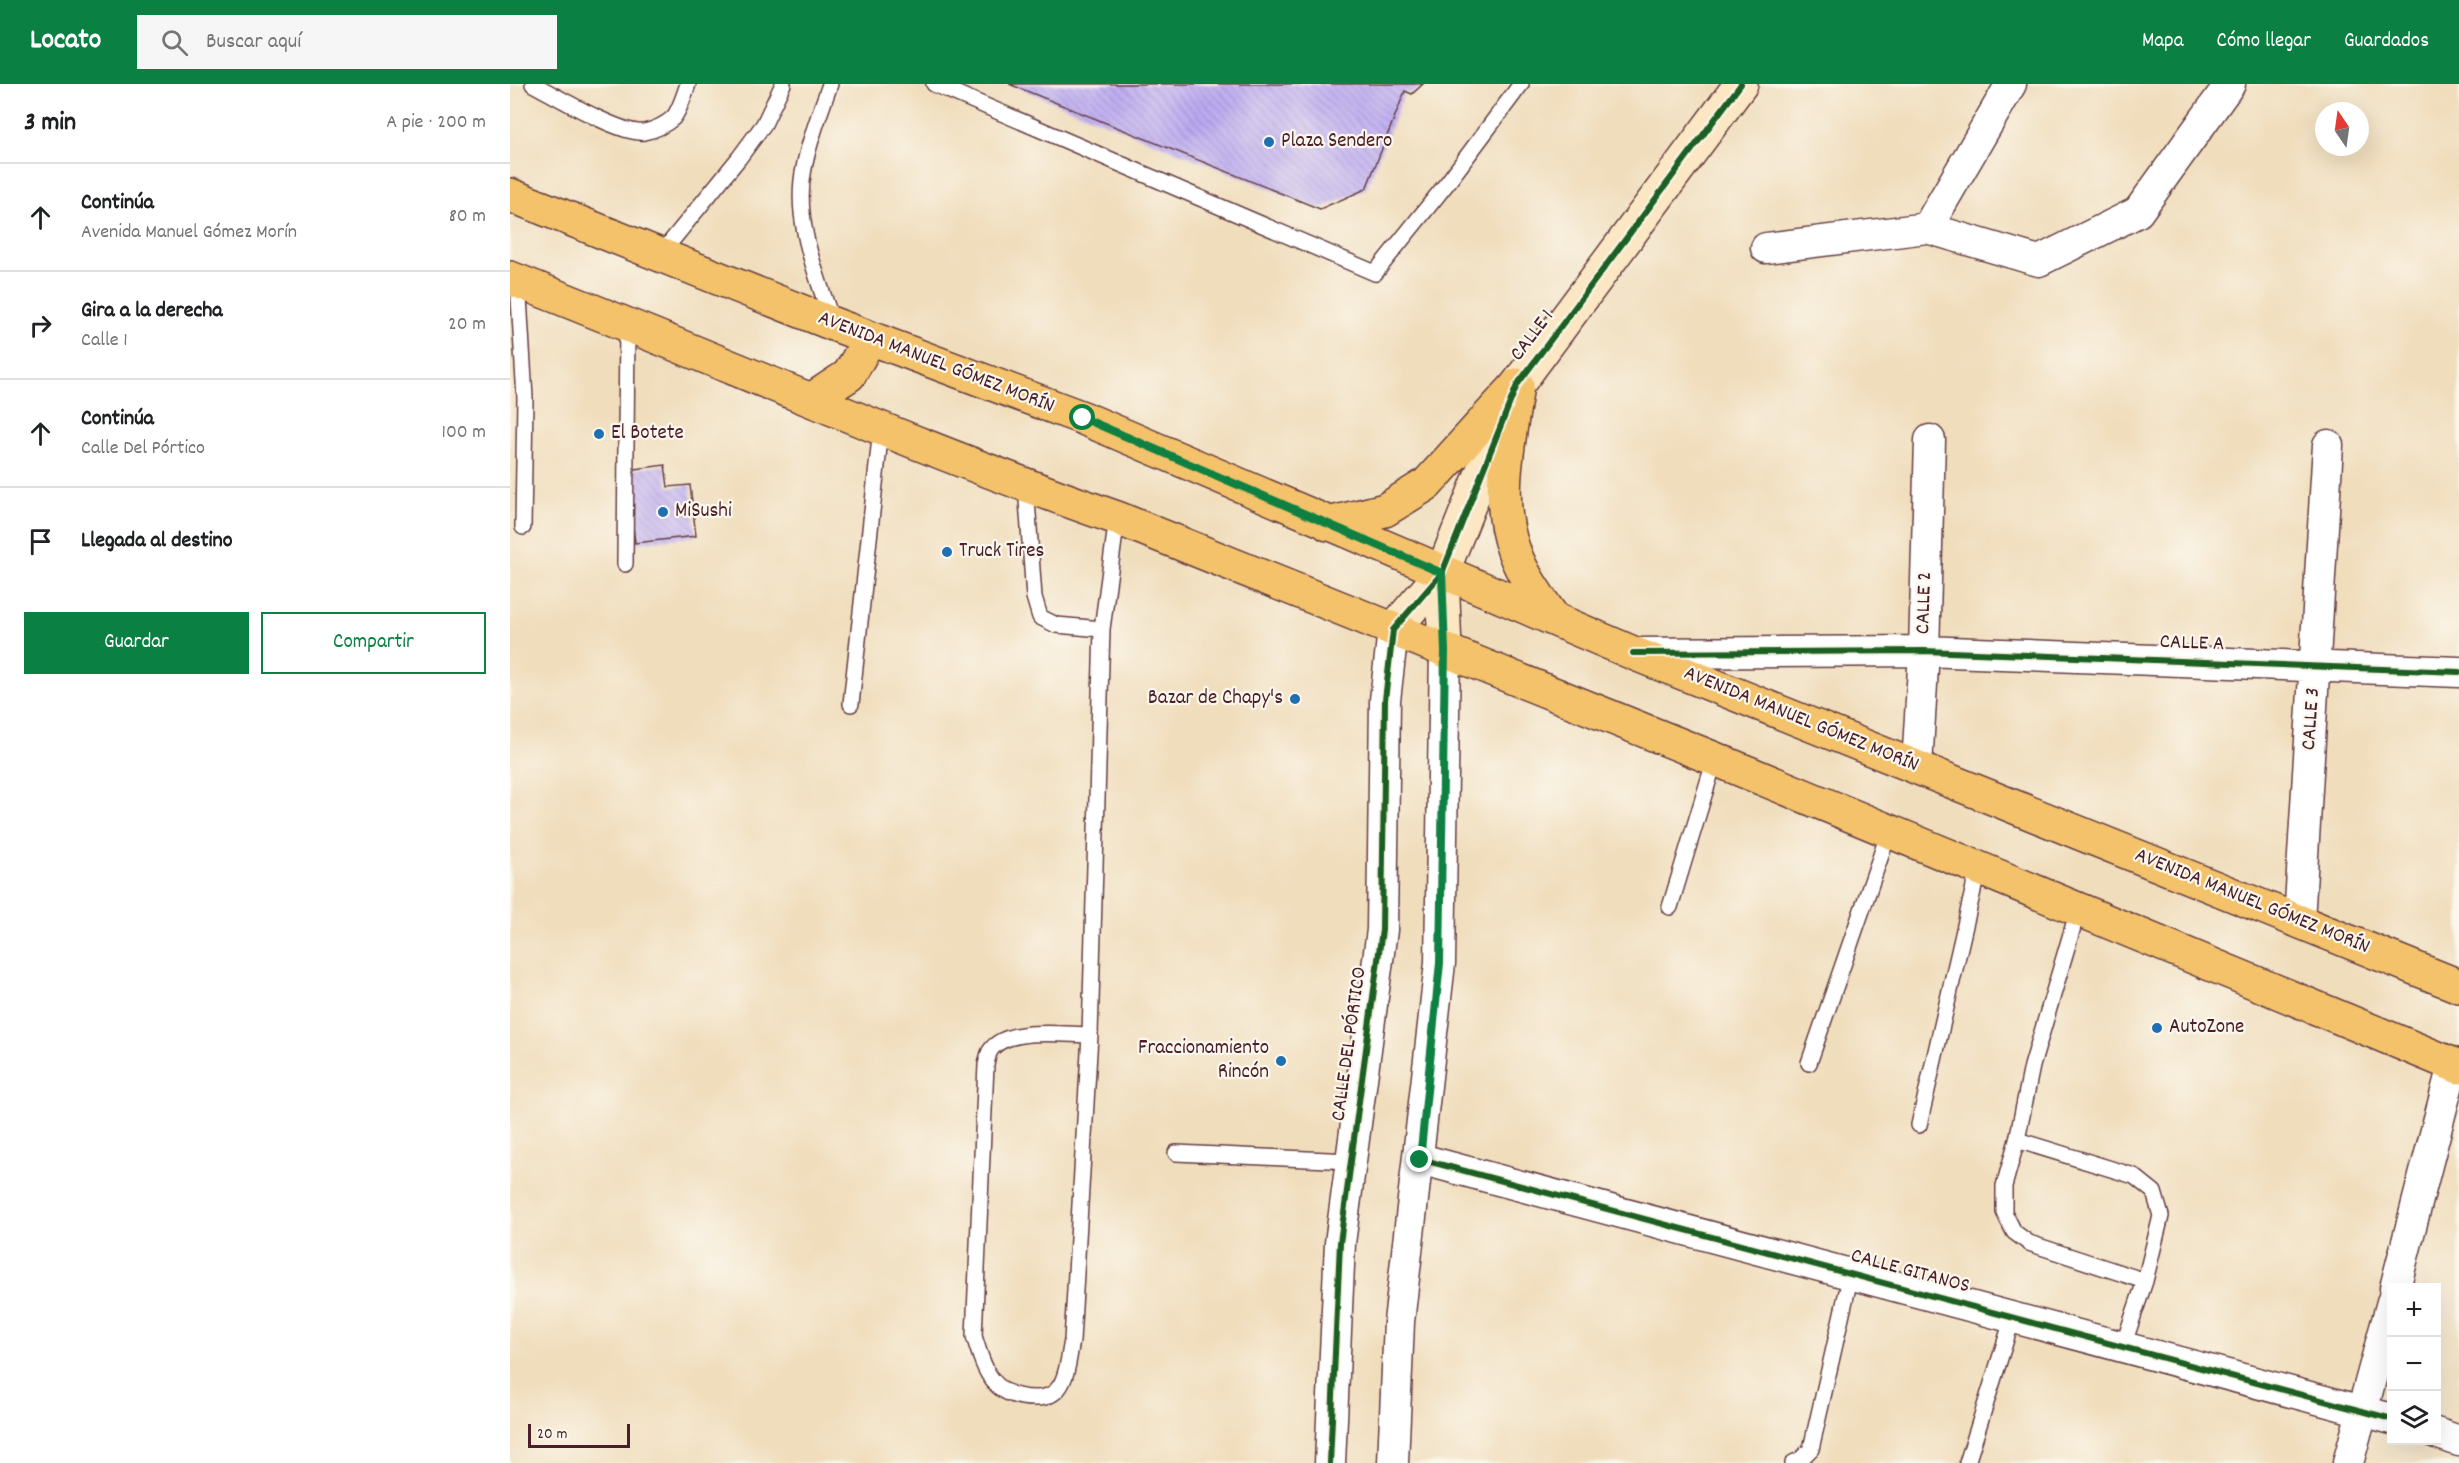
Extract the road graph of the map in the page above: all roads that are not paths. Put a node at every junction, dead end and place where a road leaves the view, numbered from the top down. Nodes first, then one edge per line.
1 (533, 84) edge
2 (688, 84) edge
3 (783, 84) edge
4 (830, 84) edge
5 (934, 84) edge
6 (1521, 84) edge
7 (1741, 84) edge
8 (2011, 84) edge
9 (2230, 84) edge
10 (510, 195) edge
11 (1927, 228) junction
12 (1766, 248) dead end
13 (660, 255) junction
14 (514, 279) edge
15 (832, 324) junction
16 (627, 325) junction
17 (870, 338) junction
18 (1518, 385) junction
19 (811, 400) junction
20 (881, 429) junction
21 (1930, 440) dead end
22 (2328, 445) dead end
23 (1026, 486) junction
24 (1117, 518) junction
25 (1328, 524) junction
26 (523, 527) dead end
27 (625, 564) dead end
28 (1442, 573) junction
29 (1554, 619) junction
30 (1102, 629) junction
31 (1393, 630) junction
32 (1445, 651) junction
33 (1924, 651) junction
34 (1633, 653) junction
35 (2315, 665) junction
36 (2459, 672) edge
37 (851, 704) dead end
38 (1715, 759) junction
39 (1917, 766) junction
40 (1889, 832) junction
41 (1978, 869) junction
42 (1670, 907) dead end
43 (2078, 910) junction
44 (2299, 921) junction
45 (2459, 986) edge
46 (1090, 1035) junction
47 (1809, 1063) dead end
48 (2456, 1066) edge
49 (1919, 1125) dead end
50 (2017, 1140) junction
51 (1176, 1153) dead end
52 (1420, 1160) junction
53 (1351, 1161) junction
54 (1851, 1274) junction
55 (2145, 1281) junction
56 (2396, 1283) edge
57 (2013, 1317) junction
58 (2387, 1336) edge
59 (2123, 1346) junction
60 (2378, 1414) edge
61 (2441, 1435) edge
62 (2459, 1440) edge
63 (1330, 1463) edge
64 (1393, 1463) edge
65 (1793, 1463) edge
66 (1967, 1463) edge
67 (2348, 1463) edge

1 - 2 lane
3 - 13 lane
4 - 15 lane
5 - 6 lane
7 - 18 street, CALLE 1
8 - 11 street
9 - 11 street
10 - 13 main road, AVENIDA MANUEL GÓMEZ MORÍN
11 - 12 street
13 - 15 main road, AVENIDA MANUEL GÓMEZ MORÍN
14 - 16 main road
14 - 26 lane
15 - 17 main road, AVENIDA MANUEL GÓMEZ MORÍN
16 - 19 main road
16 - 27 lane
17 - 19 main road
17 - 25 main road, AVENIDA MANUEL GÓMEZ MORÍN
18 - 25 main road
18 - 28 street, CALLE 1
18 - 29 main road
19 - 20 main road
20 - 23 main road
20 - 37 lane
21 - 33 street, CALLE 2
22 - 35 street, CALLE 3
23 - 24 main road
23 - 30 lane
24 - 30 lane
24 - 31 main road
25 - 28 main road, AVENIDA MANUEL GÓMEZ MORÍN
28 - 29 main road, AVENIDA MANUEL GÓMEZ MORÍN
28 - 31 street, CALLE 1
28 - 32 street, CALLE 1
29 - 34 main road, AVENIDA MANUEL GÓMEZ MORÍN
30 - 46 lane
31 - 32 main road
31 - 53 street, CALLE DEL PÓRTICO
32 - 38 main road
32 - 52 street
33 - 34 street, CALLE A
33 - 35 street, CALLE A
33 - 39 street, CALLE 2
34 - 39 main road, AVENIDA MANUEL GÓMEZ MORÍN
35 - 36 street, CALLE A
35 - 44 street, CALLE 3
38 - 40 main road
38 - 42 lane
39 - 44 main road, AVENIDA MANUEL GÓMEZ MORÍN
40 - 41 main road
40 - 47 lane
41 - 43 main road
41 - 49 lane
43 - 48 main road
43 - 50 lane
44 - 45 main road, AVENIDA MANUEL GÓMEZ MORÍN
46 - 46 lane
48 - 56 street
50 - 55 lane
50 - 55 lane
51 - 53 lane
52 - 54 street, CALLE GITANOS
52 - 64 street
53 - 63 street, CALLE DEL PÓRTICO
54 - 57 street, CALLE GITANOS
54 - 65 lane
55 - 59 lane
57 - 59 street, CALLE GITANOS
57 - 66 lane
58 - 60 street
59 - 60 street, CALLE GITANOS
60 - 67 street
61 - 62 street

